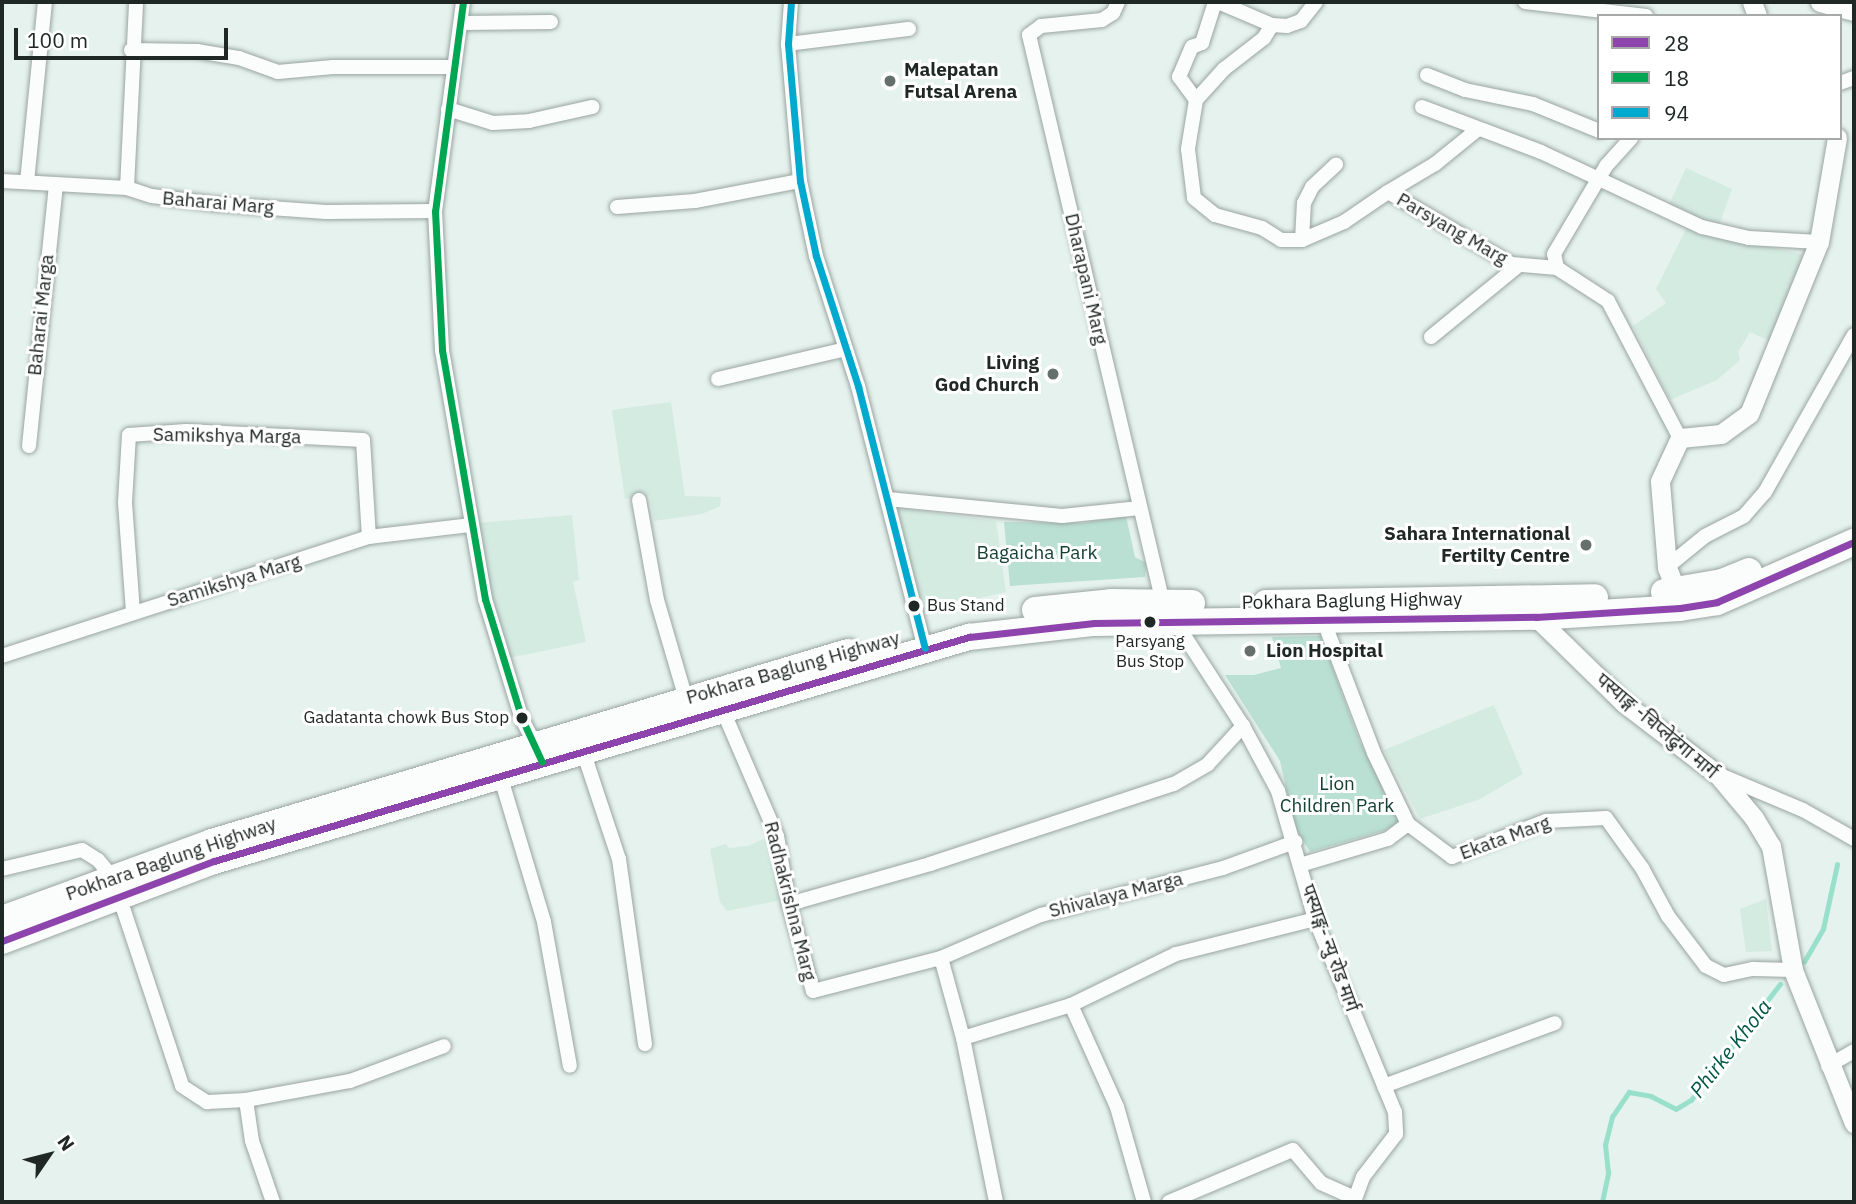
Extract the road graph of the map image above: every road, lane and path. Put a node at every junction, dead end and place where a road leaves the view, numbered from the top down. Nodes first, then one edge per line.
1 (45, 2) edge
2 (136, 2) edge
3 (463, 2) edge
4 (791, 2) edge
5 (1118, 2) edge
6 (1216, 2) edge
7 (1316, 2) edge
8 (1525, 2) edge
9 (1820, 2) edge
10 (1854, 11) edge
11 (1629, 14) edge
12 (551, 22) dead end
13 (463, 23) junction
14 (1272, 25) junction
15 (909, 29) dead end
16 (788, 44) junction
17 (131, 50) junction
18 (453, 67) junction
19 (1427, 75) dead end
20 (1196, 100) junction
21 (592, 107) dead end
22 (1422, 107) dead end
23 (448, 109) junction
24 (1478, 129) junction
25 (1597, 130) edge
26 (1623, 140) edge
27 (1837, 140) edge
28 (1335, 165) dead end
29 (2, 181) edge
30 (800, 181) junction
31 (1597, 181) junction
32 (27, 182) junction
33 (56, 184) junction
34 (127, 188) junction
35 (1388, 192) junction
36 (617, 207) dead end
37 (435, 211) junction
38 (1302, 240) junction
39 (1819, 242) junction
40 (1519, 265) junction
41 (1557, 268) junction
42 (1854, 335) edge
43 (1431, 337) dead end
44 (846, 349) junction
45 (718, 379) dead end
46 (1680, 438) junction
47 (29, 446) dead end
48 (888, 499) junction
49 (639, 500) dead end
50 (1140, 508) junction
51 (1854, 523) edge
52 (471, 525) junction
53 (369, 537) junction
54 (1854, 542) edge
55 (1675, 589) junction
56 (1534, 608) junction
57 (133, 612) junction
58 (1169, 612) junction
59 (1324, 622) junction
60 (922, 640) junction
61 (2, 656) edge
62 (686, 699) junction
63 (718, 700) junction
64 (1243, 726) junction
65 (583, 751) junction
66 (539, 753) junction
67 (500, 775) junction
68 (1718, 775) junction
69 (1408, 824) junction
70 (1854, 839) edge
71 (1295, 842) junction
72 (1300, 865) junction
73 (2, 869) edge
74 (116, 888) junction
75 (789, 904) junction
76 (2, 919) edge
77 (1315, 919) junction
78 (2, 941) edge
79 (941, 957) junction
80 (1793, 970) junction
81 (1071, 1005) junction
82 (1555, 1023) dead end
83 (963, 1038) junction
84 (645, 1044) dead end
85 (444, 1046) dead end
86 (1854, 1051) edge
87 (570, 1066) dead end
88 (1829, 1066) junction
89 (1384, 1086) junction
90 (246, 1100) junction
91 (1854, 1123) edge
92 (1354, 1200) edge
93 (273, 1202) edge
94 (996, 1202) edge
95 (1144, 1202) edge
96 (1169, 1202) edge

1 - 32 street
2 - 17 street
3 - 13 street
4 - 16 street
5 - 50 street, Dharapani Marg
6 - 14 street
6 - 20 street
7 - 14 street
8 - 11 street
9 - 10 main road
12 - 13 street
13 - 18 street
14 - 20 street
15 - 16 street
16 - 30 street
17 - 18 street
17 - 34 street
18 - 23 street
19 - 25 street
20 - 38 street
21 - 23 street
22 - 24 street
23 - 37 street
24 - 31 street
24 - 35 street
26 - 31 street
27 - 39 main road
28 - 38 street
29 - 32 street, Baharai Marg
30 - 36 street
30 - 44 street
31 - 39 street
31 - 41 street
32 - 33 street, Baharai Marg
33 - 34 street, Baharai Marg
33 - 47 street, Baharai Marga
34 - 37 street, Baharai Marg
35 - 38 street, Parsyang Marg
35 - 40 street, Parsyang Marg
37 - 52 street
39 - 46 main road
40 - 41 street, Parsyang Marg
40 - 43 street
41 - 46 street, Parsyang Marg
42 - 55 street
44 - 45 street
44 - 48 street
46 - 55 main road
48 - 50 street
48 - 60 street
49 - 62 street
50 - 58 street, Dharapani Marg
51 - 55 highway, Pokhara Baglung Highway
52 - 53 street, Samikshya Marg
52 - 66 street
53 - 57 street, Samikshya Marg
53 - 57 street, Samikshya Marga
54 - 55 highway, Pokhara Baglung Highway
55 - 56 highway, Pokhara Baglung Highway
56 - 58 highway, Pokhara Baglung Highway
56 - 59 highway, Pokhara Baglung Highway
56 - 68 main road, पस्याङ्ग -चिप्लेढुंगा मार्ग
57 - 61 street, Samikshya Marg
58 - 59 highway, Pokhara Baglung Highway
58 - 60 highway, Pokhara Baglung Highway
58 - 64 street, पस्याङ्ग- न्यु रोड मार्ग
59 - 69 street, Ekata Marg
60 - 63 highway, Pokhara Baglung Highway
62 - 63 highway, Pokhara Baglung Highway
62 - 66 highway, Pokhara Baglung Highway
63 - 65 highway, Pokhara Baglung Highway
63 - 75 street, Radhakrishna Marg
64 - 71 street, पस्याङ्ग- न्यु रोड मार्ग
64 - 75 street
65 - 66 highway, Pokhara Baglung Highway
65 - 84 street
66 - 67 highway, Pokhara Baglung Highway
66 - 74 highway, Pokhara Baglung Highway
67 - 74 highway, Pokhara Baglung Highway
67 - 87 street
68 - 70 street
68 - 80 main road, पस्याङ्ग -चिप्लेढुंगा मार्ग
69 - 72 street
69 - 80 street, Ekata Marg
71 - 72 street, पस्याङ्ग- न्यु रोड मार्ग
71 - 79 street, Shivalaya Marga
72 - 77 street, पस्याङ्ग- न्यु रोड मार्ग
73 - 74 street
74 - 76 highway, Pokhara Baglung Highway
74 - 78 highway, Pokhara Baglung Highway
74 - 90 street
75 - 79 street, Radhakrishna Marg
77 - 81 street
77 - 89 street, पस्याङ्ग- न्यु रोड मार्ग
79 - 83 street
80 - 88 main road, पस्याङ्ग -चिप्लेढुंगा मार्ग
81 - 83 street
81 - 95 street
82 - 89 street
83 - 94 street
85 - 90 street
86 - 88 street
88 - 91 main road, पस्याङ्ग -चिप्लेढुंगा मार्ग
89 - 92 street, पस्याङ्ग- न्यु रोड मार्ग
90 - 93 street
92 - 96 street

